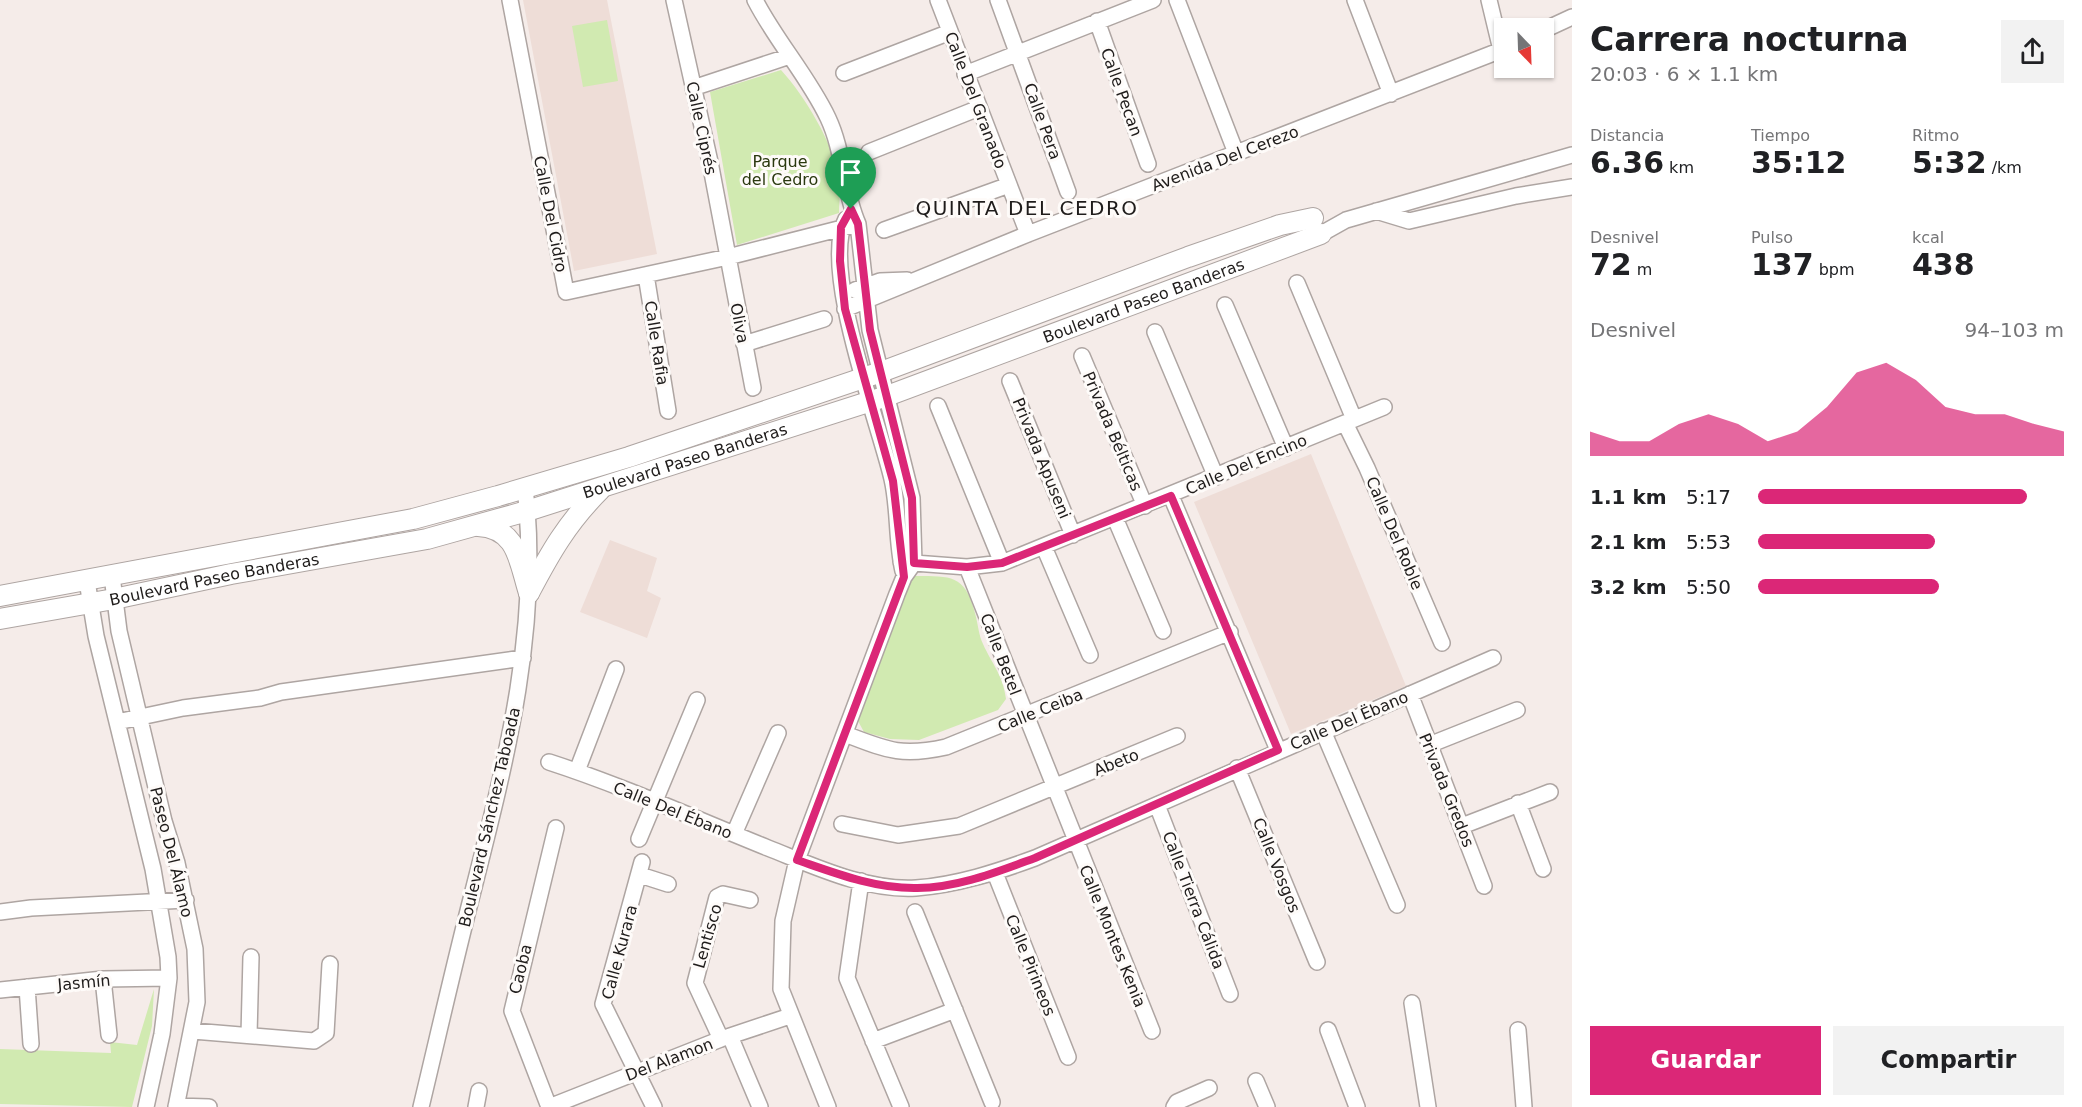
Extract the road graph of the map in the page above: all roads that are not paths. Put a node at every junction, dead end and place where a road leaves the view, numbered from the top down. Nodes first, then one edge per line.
1 (510, 0) edge
2 (674, 0) edge
3 (755, 0) edge
4 (938, 0) edge
5 (998, 0) edge
6 (1153, 0) edge
7 (1177, 0) edge
8 (1355, 0) edge
9 (1489, 0) edge
10 (1572, 17) edge
11 (1494, 18) edge
12 (1097, 21) junction
13 (1554, 25) edge
14 (950, 32) junction
15 (1017, 51) junction
16 (1494, 54) edge
17 (790, 56) junction
18 (844, 73) dead end
19 (965, 74) junction
20 (693, 88) junction
21 (1391, 94) junction
22 (978, 108) junction
23 (869, 152) dead end
24 (1236, 153) junction
25 (1572, 155) edge
26 (1148, 164) dead end
27 (1009, 184) junction
28 (1572, 187) edge
29 (1068, 192) dead end
30 (851, 209) junction
31 (1376, 211) junction
32 (858, 224) junction
33 (1317, 226) junction
34 (841, 227) junction
35 (884, 230) dead end
36 (1028, 234) junction
37 (728, 257) junction
38 (646, 275) junction
39 (1297, 283) dead end
40 (864, 294) junction
41 (844, 302) junction
42 (1225, 305) dead end
43 (825, 319) dead end
44 (1155, 332) dead end
45 (744, 344) junction
46 (1082, 356) dead end
47 (872, 375) junction
48 (1010, 381) dead end
49 (753, 388) dead end
50 (879, 399) junction
51 (938, 406) dead end
52 (1384, 407) dead end
53 (668, 411) dead end
54 (1349, 421) junction
55 (1286, 448) junction
56 (1216, 477) junction
57 (604, 487) junction
58 (525, 488) junction
59 (1171, 496) junction
60 (1145, 506) junction
61 (527, 511) junction
62 (1115, 518) junction
63 (474, 526) junction
64 (1073, 535) junction
65 (1044, 547) junction
66 (1002, 563) junction
67 (906, 567) junction
68 (967, 567) junction
69 (112, 576) junction
70 (87, 581) junction
71 (529, 593) junction
72 (0, 596) edge
73 (114, 599) junction
74 (90, 604) junction
75 (0, 619) edge
76 (1163, 631) dead end
77 (1230, 632) junction
78 (1442, 643) dead end
79 (1090, 656) dead end
80 (523, 658) junction
81 (1492, 658) dead end
82 (616, 669) dead end
83 (1410, 694) junction
84 (697, 700) dead end
85 (1516, 710) dead end
86 (1025, 715) junction
87 (140, 717) junction
88 (117, 722) junction
89 (1323, 731) junction
90 (778, 733) dead end
91 (845, 735) junction
92 (1177, 736) dead end
93 (1429, 745) junction
94 (1278, 750) junction
95 (549, 762) dead end
96 (1237, 768) junction
97 (577, 771) junction
98 (1054, 787) junction
99 (1550, 792) dead end
100 (654, 803) junction
101 (1518, 803) junction
102 (1157, 806) junction
103 (842, 824) dead end
104 (1462, 826) junction
105 (556, 828) dead end
106 (734, 834) junction
107 (639, 839) dead end
108 (1075, 841) junction
109 (797, 860) junction
110 (177, 863) junction
111 (153, 869) junction
112 (1543, 869) dead end
113 (995, 873) junction
114 (861, 881) junction
115 (668, 884) dead end
116 (1484, 886) dead end
117 (186, 900) junction
118 (750, 900) dead end
119 (160, 903) junction
120 (1397, 904) dead end
121 (0, 912) edge
122 (915, 912) dead end
123 (251, 957) dead end
124 (1317, 962) dead end
125 (330, 964) dead end
126 (169, 978) junction
127 (102, 980) junction
128 (27, 987) junction
129 (0, 990) edge
130 (1230, 994) dead end
131 (1412, 1003) dead end
132 (955, 1010) junction
133 (790, 1016) junction
134 (1328, 1030) dead end
135 (1518, 1030) dead end
136 (193, 1031) junction
137 (1152, 1031) dead end
138 (109, 1035) dead end
139 (249, 1035) junction
140 (725, 1038) junction
141 (873, 1041) junction
142 (31, 1044) dead end
143 (1068, 1056) dead end
144 (638, 1071) junction
145 (1256, 1081) dead end
146 (1209, 1088) dead end
147 (479, 1091) dead end
148 (992, 1102) dead end
149 (146, 1107) edge
150 (176, 1107) edge
151 (209, 1107) edge
152 (421, 1107) edge
153 (476, 1107) edge
154 (549, 1107) edge
155 (654, 1107) edge
156 (760, 1107) edge
157 (828, 1107) edge
158 (901, 1107) edge
159 (1174, 1107) edge
160 (1267, 1107) edge
161 (1357, 1107) edge
162 (1428, 1107) edge
163 (1524, 1107) edge

1 - 38 street, Calle Del Cidro
2 - 20 street, Calle Ciprés
3 - 17 street
4 - 14 street, Calle Del Granado
5 - 15 street, Calle Pera
6 - 12 street
7 - 24 street
8 - 21 street
9 - 11 street
10 - 13 street
12 - 15 street
12 - 26 street, Calle Pecan
14 - 18 street
14 - 19 street, Calle Del Granado
15 - 19 street
15 - 29 street, Calle Pera
16 - 21 street, Avenida Del Cerezo
17 - 20 street
17 - 30 street
19 - 22 street, Calle Del Granado
20 - 37 street, Calle Ciprés
21 - 24 street, Avenida Del Cerezo
22 - 23 street
22 - 27 street, Calle Del Granado
24 - 36 street, Avenida Del Cerezo
25 - 31 street, Boulevard Paseo Banderas
27 - 35 street
27 - 36 street, Calle Del Granado
28 - 31 street
30 - 32 street
30 - 34 street
31 - 33 street, Boulevard Paseo Banderas
32 - 34 street, Calle Del Cidro
32 - 40 street
33 - 47 main road, Boulevard Paseo Banderas
33 - 50 main road, Boulevard Paseo Banderas
34 - 37 street, Calle Del Cidro
34 - 41 street
36 - 40 street, Avenida Del Cerezo
37 - 38 street, Calle Del Cidro
37 - 45 street, Oliva
38 - 53 street, Calle Rafia
39 - 54 street, Calle Del Roble
40 - 41 street, Avenida Del Cerezo
40 - 47 street
41 - 47 street
42 - 55 street
43 - 45 street
44 - 56 street
45 - 49 street, Oliva
46 - 60 street, Privada Bélticas
47 - 50 street
47 - 58 main road, Boulevard Paseo Banderas
48 - 64 street, Privada Apuseni
50 - 57 main road, Boulevard Paseo Banderas
50 - 67 street
51 - 66 street
52 - 54 street, Calle Del Encino
54 - 55 street, Calle Del Encino
54 - 78 street, Calle Del Roble
55 - 56 street, Calle Del Encino
56 - 59 street, Calle Del Encino
57 - 61 main road, Boulevard Paseo Banderas
57 - 71 main road
58 - 61 street, Boulevard Sánchez Taboada
58 - 69 main road, Boulevard Paseo Banderas
59 - 60 street, Calle Del Encino
59 - 77 street
60 - 62 street, Calle Del Encino
61 - 63 main road, Boulevard Paseo Banderas
61 - 71 street, Boulevard Sánchez Taboada
62 - 64 street, Calle Del Encino
62 - 76 street
63 - 71 main road
63 - 73 main road, Boulevard Paseo Banderas
64 - 65 street, Calle Del Encino
65 - 66 street, Calle Del Encino
65 - 79 street
66 - 68 street, Calle Del Encino
67 - 68 street, Calle Del Encino
67 - 91 street
68 - 86 street, Calle Betel
69 - 70 main road, Boulevard Paseo Banderas
69 - 73 street, Paseo Del Álamo
70 - 72 main road, Boulevard Paseo Banderas
70 - 74 street, Paseo Del Álamo
71 - 80 street, Boulevard Sánchez Taboada
73 - 74 main road, Boulevard Paseo Banderas
73 - 87 street, Paseo Del Álamo
74 - 75 main road, Boulevard Paseo Banderas
74 - 88 street, Paseo Del Álamo
77 - 86 street, Calle Ceiba
77 - 94 street
80 - 87 street
80 - 152 street, Boulevard Sánchez Taboada
81 - 83 street, Calle Del Ëbano
82 - 97 street
83 - 89 street, Calle Del Ëbano
83 - 93 street, Privada Gredos
84 - 100 street
85 - 93 street
86 - 91 street, Calle Ceiba
86 - 98 street, Calle Betel
87 - 88 street
87 - 110 street, Paseo Del Álamo
88 - 111 street, Paseo Del Álamo
89 - 94 street, Calle Del Ëbano
89 - 120 street
90 - 106 street
91 - 109 street
92 - 98 street, Abeto
93 - 104 street, Privada Gredos
94 - 96 street, Calle Del Ëbano
95 - 97 street, Calle Del Ébano
96 - 102 street, Calle Del Ëbano
96 - 124 street, Calle Vosgos
97 - 100 street, Calle Del Ébano
98 - 103 street, Abeto
98 - 108 street, Calle Betel
99 - 101 street
100 - 106 street, Calle Del Ébano
100 - 107 street
101 - 104 street
101 - 112 street
102 - 108 street, Calle Del Ëbano
102 - 130 street, Calle Tierra Cálida
104 - 116 street, Privada Gredos
105 - 154 street, Caoba
106 - 109 street, Calle Del Ébano
108 - 113 street, Calle Del Ëbano
108 - 137 street, Calle Montes Kenia
109 - 114 street, Calle Del Ébano
109 - 133 street
110 - 111 street
110 - 117 street, Paseo Del Álamo
111 - 119 street, Paseo Del Álamo
113 - 114 street, Calle Del Ébano
113 - 143 street, Calle Pirineos
114 - 141 street
115 - 144 street, Calle Kurara
117 - 119 street
117 - 136 street, Paseo Del Álamo
118 - 140 street, Lentisco
119 - 121 street
119 - 126 street, Paseo Del Álamo
122 - 132 street
123 - 139 street
125 - 139 street
126 - 127 street, Jasmín
126 - 149 street, Paseo Del Álamo
127 - 128 street, Jasmín
127 - 138 street
128 - 129 street, Jasmín
128 - 142 street
131 - 162 street
132 - 141 street
132 - 148 street
133 - 140 street, Del Alamon
133 - 157 street
134 - 161 street
135 - 163 street
136 - 139 street
136 - 150 street, Paseo Del Álamo
140 - 144 street, Del Alamon
140 - 156 street
141 - 158 street
144 - 154 street, Del Alamon
144 - 155 street, Calle Kurara
145 - 160 street
146 - 159 street
147 - 153 street
150 - 151 street

